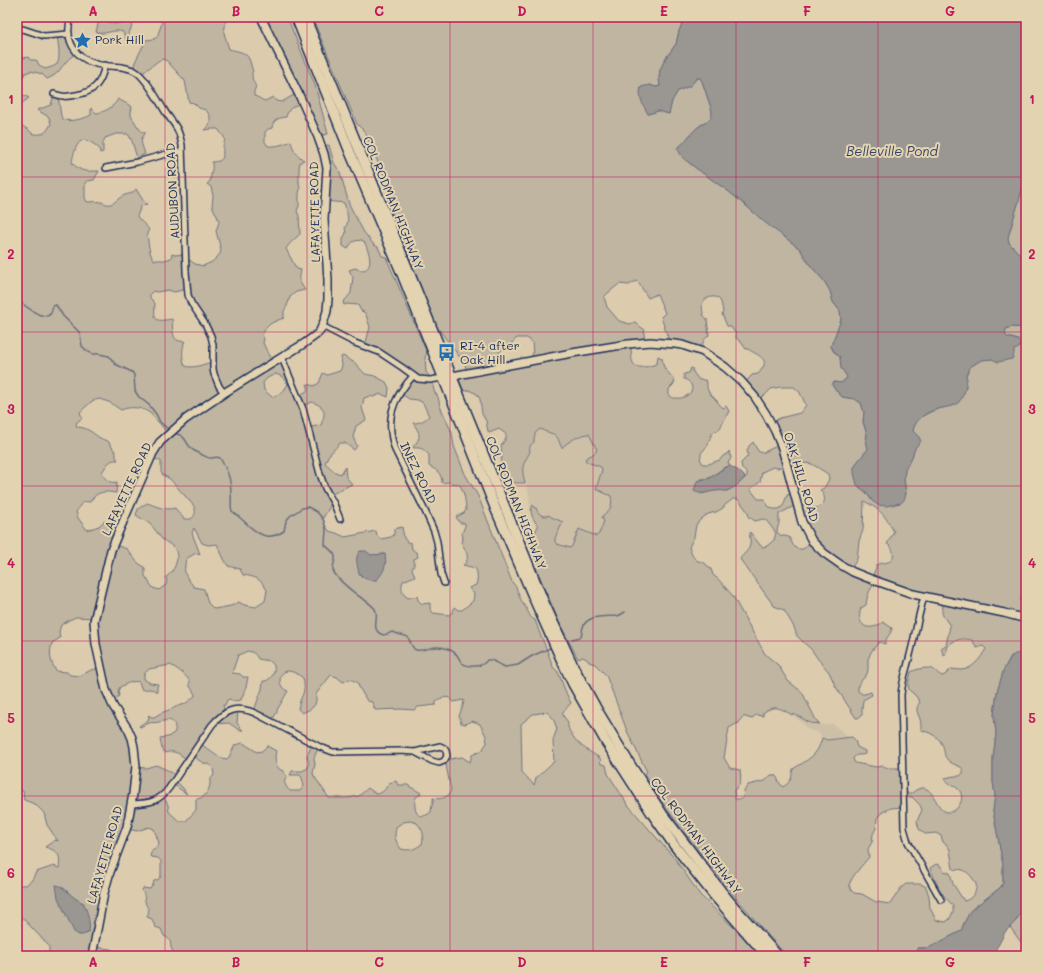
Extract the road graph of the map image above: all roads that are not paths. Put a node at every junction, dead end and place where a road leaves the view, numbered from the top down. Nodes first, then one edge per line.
1 (72, 17) edge
2 (261, 17) edge
3 (296, 17) edge
4 (305, 17) edge
5 (17, 28) edge
6 (69, 34) junction
7 (105, 65) junction
8 (54, 94) dead end
9 (182, 152) junction
10 (106, 168) dead end
11 (322, 326) junction
12 (282, 358) junction
13 (412, 376) junction
14 (447, 377) junction
15 (224, 393) junction
16 (340, 519) dead end
17 (444, 583) dead end
18 (924, 597) junction
19 (1026, 619) edge
20 (415, 752) junction
21 (131, 804) junction
22 (941, 900) dead end
23 (92, 956) edge
24 (768, 956) edge
25 (778, 956) edge

1 - 6 street
2 - 11 street, LAFAYETTE ROAD
3 - 14 highway, COL RODMAN HIGHWAY
4 - 14 highway, COL RODMAN HIGHWAY
5 - 6 street
6 - 7 street, AUDUBON ROAD
7 - 8 street
7 - 9 street, AUDUBON ROAD
9 - 10 street
9 - 15 street, AUDUBON ROAD
11 - 12 street, LAFAYETTE ROAD
11 - 13 street, OAK HILL ROAD
12 - 15 street, LAFAYETTE ROAD
12 - 16 street
13 - 14 street, OAK HILL ROAD
13 - 17 street, INEZ ROAD
14 - 18 street, OAK HILL ROAD
14 - 24 highway, COL RODMAN HIGHWAY
14 - 25 highway, COL RODMAN HIGHWAY
15 - 21 street, LAFAYETTE ROAD
18 - 19 street, OAK HILL ROAD
18 - 22 street
20 - 20 street
20 - 21 street
21 - 23 street, LAFAYETTE ROAD

